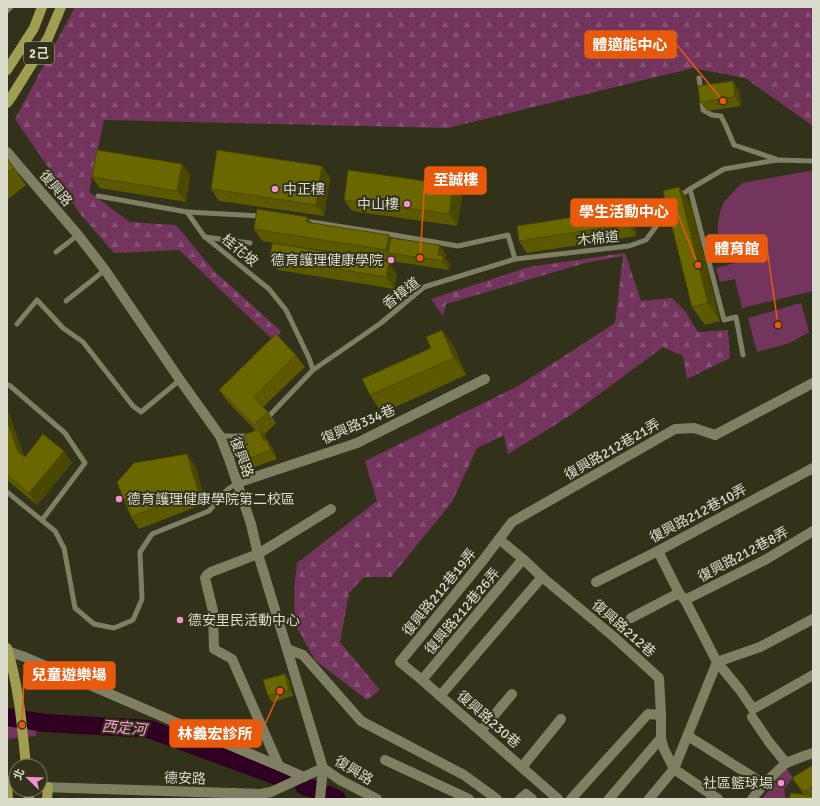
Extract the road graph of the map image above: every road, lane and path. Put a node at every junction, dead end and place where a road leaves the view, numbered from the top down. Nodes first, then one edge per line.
1 (11, 7) edge
2 (42, 7) edge
3 (61, 7) edge
4 (7, 11) edge
5 (7, 70) edge
6 (699, 78) dead end
7 (10, 99) edge
8 (7, 152) edge
9 (777, 160) junction
10 (813, 161) edge
11 (690, 189) junction
12 (98, 196) dead end
13 (187, 212) junction
14 (268, 216) edge
15 (299, 220) edge
16 (78, 235) junction
17 (204, 236) junction
18 (250, 243) dead end
19 (56, 252) dead end
20 (515, 258) junction
21 (105, 270) junction
22 (66, 301) dead end
23 (17, 324) dead end
24 (743, 355) dead end
25 (313, 370) junction
26 (485, 379) dead end
27 (180, 380) junction
28 (813, 383) edge
29 (7, 385) edge
30 (269, 416) edge
31 (255, 431) edge
32 (220, 436) junction
33 (250, 436) junction
34 (229, 458) junction
35 (813, 468) edge
36 (237, 483) junction
37 (7, 492) edge
38 (331, 509) dead end
39 (42, 520) junction
40 (813, 531) edge
41 (499, 539) junction
42 (658, 551) junction
43 (258, 554) junction
44 (523, 559) junction
45 (542, 577) junction
46 (596, 582) dead end
47 (682, 597) junction
48 (631, 618) dead end
49 (813, 619) edge
50 (7, 649) edge
51 (287, 649) junction
52 (400, 662) joint
53 (717, 662) junction
54 (813, 675) edge
55 (422, 680) junction
56 (512, 694) dead end
57 (440, 696) junction
58 (662, 715) junction
59 (752, 717) dead end
60 (561, 720) dead end
61 (481, 731) junction
62 (688, 736) junction
63 (661, 738) junction
64 (813, 753) edge
65 (25, 758) edge
66 (385, 760) dead end
67 (786, 763) junction
68 (279, 766) junction
69 (522, 767) junction
70 (323, 768) junction
71 (674, 769) junction
72 (304, 777) junction
73 (7, 781) edge
74 (764, 784) junction
75 (48, 787) edge
76 (490, 797) edge
77 (8, 799) edge
78 (320, 799) edge
79 (377, 799) edge
80 (469, 799) edge
81 (520, 799) edge
82 (532, 799) edge
83 (558, 799) edge
84 (571, 799) edge
85 (609, 799) edge
86 (649, 799) edge
87 (718, 799) edge
88 (752, 799) edge

1 - 4 lane
2 - 5 main road, 2己
3 - 7 main road, 2己
6 - 9 lane
8 - 16 street, 復興路
9 - 10 lane
9 - 11 lane, 木棉道
11 - 20 lane, 木棉道
11 - 24 lane
12 - 13 lane
13 - 14 lane
13 - 17 lane, 桂花坡
15 - 20 lane
16 - 19 lane
16 - 21 street, 復興路
17 - 18 lane
17 - 25 lane, 桂花坡
20 - 25 lane, 香樟道
21 - 22 lane
21 - 27 street, 復興路
23 - 27 lane
25 - 30 lane
26 - 36 street, 復興路334巷
27 - 32 street, 復興路
28 - 41 street, 復興路212巷21弄
29 - 39 lane
31 - 33 lane
32 - 33 lane
32 - 34 street, 復興路
33 - 34 lane
34 - 36 street, 復興路
35 - 42 street, 復興路212巷10弄
36 - 39 lane
36 - 43 street, 復興路
37 - 39 lane
38 - 43 street
40 - 47 street, 復興路212巷8弄
41 - 44 street, 復興路212巷
41 - 52 street, 復興路212巷19弄
42 - 46 street, 復興路212巷10弄
42 - 47 street
43 - 51 street, 復興路
43 - 68 street
44 - 45 street, 復興路212巷
44 - 55 street, 復興路212巷26弄
45 - 57 street
45 - 58 street, 復興路212巷
47 - 48 street, 復興路212巷8弄
47 - 53 street
49 - 53 street
50 - 65 main road
50 - 68 street
51 - 70 street, 復興路
51 - 76 street
52 - 55 street, 復興路230巷
53 - 54 street
53 - 62 street
55 - 57 street, 復興路230巷
56 - 61 street
57 - 61 street, 復興路230巷
58 - 63 street, 復興路212巷
58 - 84 street
59 - 67 street
60 - 69 street
61 - 69 street, 復興路230巷
62 - 71 street
62 - 74 street
63 - 71 street, 復興路212巷
63 - 85 street
64 - 67 street
66 - 80 street
67 - 74 street
68 - 72 street
69 - 83 street, 復興路230巷
70 - 72 street, 德安路
70 - 78 street
70 - 79 street, 復興路
71 - 86 street
71 - 87 street, 復興路212巷
72 - 75 street, 德安路
73 - 77 main road
74 - 88 street
81 - 82 street

